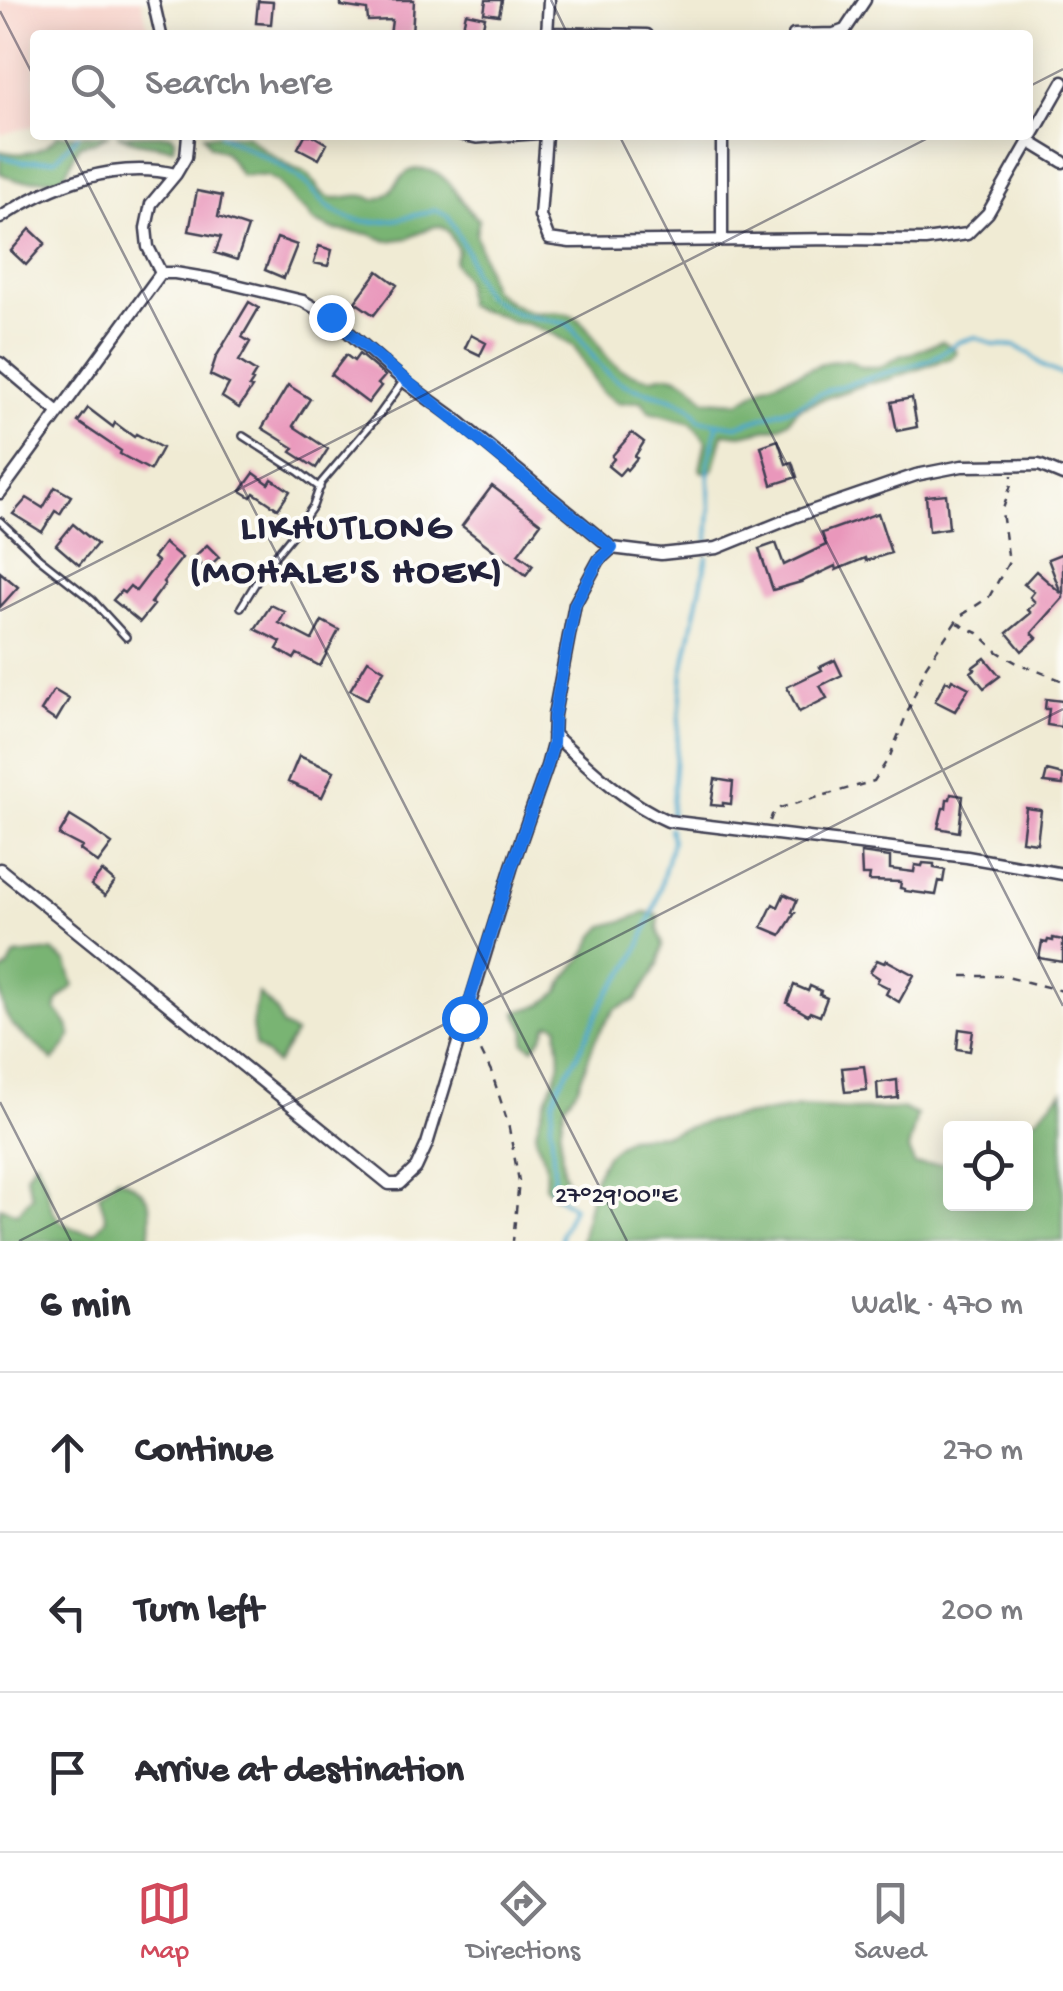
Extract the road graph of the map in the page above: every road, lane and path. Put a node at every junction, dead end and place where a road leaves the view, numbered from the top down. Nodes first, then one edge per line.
1 (153, 0) edge
2 (550, 0) edge
3 (865, 0) edge
4 (160, 30) edge
5 (547, 30) edge
6 (845, 30) edge
7 (1063, 82) edge
8 (1033, 137) edge
9 (188, 140) edge
10 (546, 140) edge
11 (722, 140) edge
12 (1030, 142) joint
13 (1063, 162) edge
14 (176, 174) junction
15 (0, 218) edge
16 (722, 240) junction
17 (161, 273) junction
18 (0, 363) edge
19 (404, 380) junction
20 (58, 412) junction
21 (243, 436) dead end
22 (1011, 466) junction
23 (1063, 475) edge
24 (320, 488) junction
25 (0, 493) edge
26 (0, 522) edge
27 (612, 548) junction
28 (242, 607) dead end
29 (955, 622) junction
30 (126, 637) dead end
31 (1063, 681) edge
32 (553, 734) junction
33 (768, 833) junction
34 (0, 869) edge
35 (1063, 874) edge
36 (962, 976) dead end
37 (1063, 991) edge
38 (464, 1018) junction
39 (513, 1241) edge

1 - 4 street
2 - 5 street
3 - 6 street
7 - 8 street
9 - 14 street
10 - 16 street
11 - 16 street
12 - 13 street
12 - 16 street
14 - 15 street
14 - 17 street
17 - 19 street
17 - 20 street
18 - 20 street
19 - 24 lane
19 - 27 street
20 - 25 street
21 - 24 lane
22 - 23 street
22 - 27 street
22 - 29 path
24 - 28 lane
26 - 30 lane
27 - 32 street
29 - 31 path
29 - 33 path
32 - 33 street
32 - 38 street
33 - 35 street
34 - 38 street
36 - 37 path
38 - 39 path

